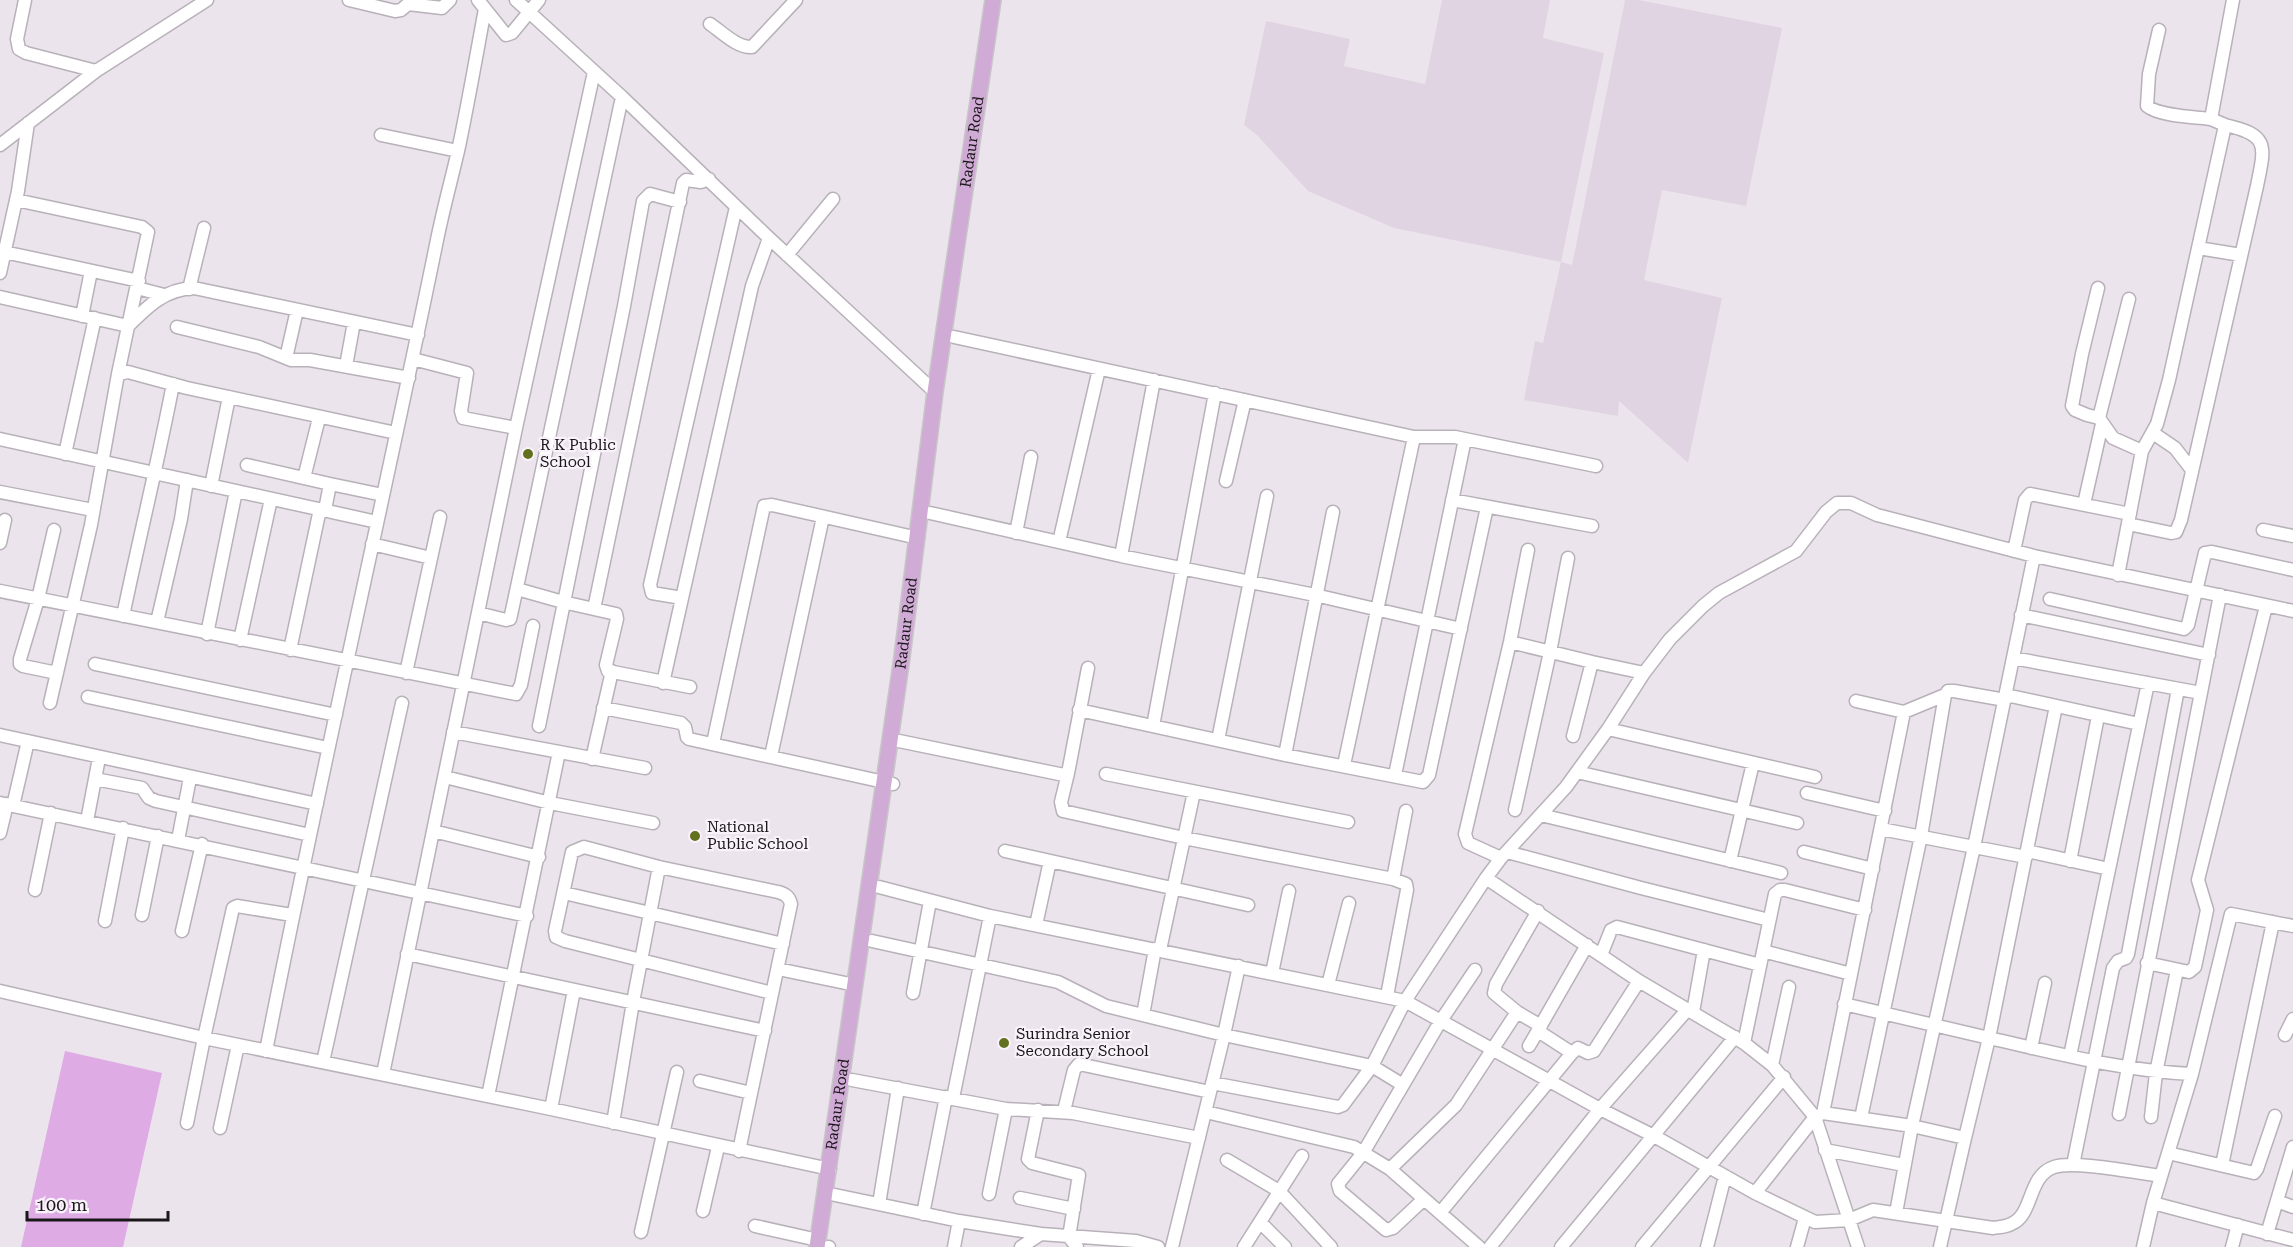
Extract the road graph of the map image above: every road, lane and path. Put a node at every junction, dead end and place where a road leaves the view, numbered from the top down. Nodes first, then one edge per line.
1 (24, 0) edge
2 (207, 0) edge
3 (349, 0) edge
4 (450, 0) edge
5 (516, 0) edge
6 (538, 0) edge
7 (796, 0) edge
8 (993, 0) edge
9 (1002, 0) edge
10 (2233, 0) edge
11 (481, 5) edge
12 (531, 12) junction
13 (710, 24) dead end
14 (2159, 30) dead end
15 (96, 71) junction
16 (594, 72) junction
17 (622, 97) junction
18 (2211, 119) junction
19 (28, 123) junction
20 (2225, 125) junction
21 (381, 135) dead end
22 (0, 145) edge
23 (458, 151) junction
24 (709, 179) junction
25 (833, 199) dead end
26 (16, 200) junction
27 (680, 202) junction
28 (736, 207) junction
29 (204, 228) dead end
30 (769, 238) junction
31 (2198, 248) junction
32 (4, 252) junction
33 (787, 255) junction
34 (2241, 255) junction
35 (91, 271) junction
36 (0, 273) edge
37 (138, 285) junction
38 (2098, 288) dead end
39 (189, 289) junction
40 (164, 295) junction
41 (0, 297) edge
42 (2129, 299) dead end
43 (297, 310) junction
44 (89, 317) junction
45 (354, 322) junction
46 (128, 326) junction
47 (177, 327) dead end
48 (418, 335) junction
49 (954, 337) junction
50 (286, 358) junction
51 (413, 359) junction
52 (346, 366) junction
53 (1100, 369) junction
54 (118, 374) junction
55 (409, 378) junction
56 (1154, 380) junction
57 (173, 384) junction
58 (935, 392) junction
59 (1215, 393) junction
60 (229, 397) junction
61 (1245, 400) junction
62 (320, 417) junction
63 (2100, 421) junction
64 (516, 428) junction
65 (396, 433) junction
66 (2153, 433) junction
67 (1414, 437) junction
68 (0, 439) edge
69 (1465, 439) junction
70 (2142, 451) junction
71 (65, 454) junction
72 (1031, 457) dead end
73 (102, 462) junction
74 (247, 465) dead end
75 (1596, 466) dead end
76 (2192, 470) junction
77 (156, 474) junction
78 (304, 478) junction
79 (186, 480) junction
80 (1226, 481) dead end
81 (330, 484) junction
82 (211, 486) junction
83 (236, 491) junction
84 (0, 492) edge
85 (382, 495) junction
86 (1267, 496) dead end
87 (271, 499) junction
88 (1452, 500) junction
89 (2084, 504) junction
90 (1487, 507) junction
91 (93, 510) junction
92 (323, 510) junction
93 (1333, 512) dead end
94 (930, 513) junction
95 (440, 517) dead end
96 (823, 517) junction
97 (2129, 519) junction
98 (5, 520) dead end
99 (377, 522) junction
100 (1593, 526) dead end
101 (54, 530) dead end
102 (2263, 530) dead end
103 (1016, 532) junction
104 (2293, 537) edge
105 (918, 538) junction
106 (1059, 542) junction
107 (0, 543) edge
108 (372, 544) junction
109 (1528, 550) dead end
110 (2014, 551) junction
111 (1121, 556) junction
112 (2034, 556) junction
113 (431, 558) junction
114 (1568, 558) dead end
115 (1183, 568) junction
116 (2293, 570) edge
117 (2118, 575) junction
118 (1250, 581) junction
119 (517, 589) junction
120 (2196, 590) junction
121 (0, 591) edge
122 (1315, 595) junction
123 (2220, 595) junction
124 (682, 598) junction
125 (38, 599) junction
126 (2050, 599) dead end
127 (563, 602) junction
128 (73, 606) junction
129 (2266, 606) junction
130 (594, 609) junction
131 (1378, 609) junction
132 (2293, 611) edge
133 (478, 613) junction
134 (2021, 615) junction
135 (123, 616) junction
136 (1426, 619) junction
137 (157, 622) junction
138 (533, 626) dead end
139 (1461, 628) junction
140 (207, 634) junction
141 (240, 640) junction
142 (1510, 642) junction
143 (290, 650) junction
144 (1550, 652) junction
145 (2209, 655) junction
146 (2013, 658) junction
147 (346, 661) junction
148 (1592, 662) junction
149 (95, 664) dead end
150 (1088, 668) dead end
151 (612, 671) junction
152 (57, 673) junction
153 (1644, 673) junction
154 (406, 674) junction
155 (663, 683) junction
156 (2148, 683) junction
157 (464, 684) junction
158 (690, 687) dead end
159 (2178, 689) junction
160 (2201, 693) junction
161 (1945, 695) junction
162 (88, 697) dead end
163 (2005, 698) junction
164 (1856, 701) dead end
165 (402, 703) dead end
166 (50, 704) dead end
167 (2055, 706) junction
168 (603, 708) junction
169 (1079, 710) junction
170 (1904, 712) junction
171 (336, 715) junction
172 (2098, 716) junction
173 (2139, 724) junction
174 (539, 726) dead end
175 (1153, 726) junction
176 (1608, 729) junction
177 (453, 732) junction
178 (0, 735) edge
179 (1573, 736) dead end
180 (1218, 740) junction
181 (27, 741) junction
182 (899, 741) junction
183 (713, 743) junction
184 (328, 748) junction
185 (560, 752) junction
186 (1285, 754) junction
187 (771, 756) junction
188 (99, 758) junction
189 (592, 759) junction
190 (1753, 763) junction
191 (1344, 765) junction
192 (645, 768) dead end
193 (1577, 772) junction
194 (1068, 773) junction
195 (1106, 774) dead end
196 (1395, 775) junction
197 (445, 777) junction
198 (1815, 777) dead end
199 (190, 778) junction
200 (95, 779) junction
201 (889, 783) junction
202 (1194, 792) junction
203 (1807, 793) dead end
204 (550, 803) junction
205 (7, 804) edge
206 (317, 804) junction
207 (185, 809) junction
208 (1515, 810) dead end
209 (1742, 810) junction
210 (1406, 811) dead end
211 (1885, 811) junction
212 (51, 813) junction
213 (1541, 815) junction
214 (87, 821) junction
215 (1348, 822) dead end
216 (653, 823) dead end
217 (1797, 823) dead end
218 (123, 828) junction
219 (1881, 829) junction
220 (433, 831) junction
221 (0, 833) edge
222 (310, 835) junction
223 (158, 836) junction
224 (1921, 836) junction
225 (1184, 838) junction
226 (178, 840) junction
227 (201, 844) junction
228 (1974, 847) junction
229 (1005, 851) dead end
230 (1804, 852) dead end
231 (2026, 854) junction
232 (1504, 855) junction
233 (539, 857) junction
234 (1050, 861) junction
235 (1730, 861) junction
236 (2070, 861) junction
237 (303, 866) junction
238 (659, 867) junction
239 (1873, 869) junction
240 (2109, 869) junction
241 (1781, 873) dead end
242 (363, 879) junction
243 (1393, 879) junction
244 (1486, 879) junction
245 (879, 887) junction
246 (1174, 889) junction
247 (35, 890) dead end
248 (1289, 891) dead end
249 (420, 892) junction
250 (564, 893) junction
251 (930, 901) junction
252 (1349, 903) dead end
253 (1248, 905) dead end
254 (1864, 910) junction
255 (1538, 911) junction
256 (651, 914) junction
257 (142, 915) dead end
258 (292, 915) junction
259 (527, 915) junction
260 (990, 916) junction
261 (1769, 920) junction
262 (105, 921) dead end
263 (2273, 922) junction
264 (1036, 925) junction
265 (2293, 926) edge
266 (182, 931) dead end
267 (872, 941) junction
268 (783, 945) junction
269 (1587, 945) junction
270 (1157, 949) junction
271 (1704, 950) junction
272 (1763, 951) junction
273 (920, 952) junction
274 (407, 954) junction
275 (1601, 954) junction
276 (643, 961) junction
277 (2147, 963) junction
278 (980, 965) junction
279 (1761, 965) junction
280 (1239, 966) junction
281 (778, 969) junction
282 (1475, 970) dead end
283 (2177, 970) junction
284 (1272, 973) junction
285 (1851, 974) junction
286 (514, 976) junction
287 (1639, 981) junction
288 (2045, 983) dead end
289 (855, 985) junction
290 (1328, 985) junction
291 (1789, 987) dead end
292 (574, 990) junction
293 (0, 991) edge
294 (772, 993) junction
295 (913, 993) dead end
296 (1387, 996) junction
297 (1405, 1001) junction
298 (633, 1002) junction
299 (1844, 1004) junction
300 (1690, 1010) junction
301 (1517, 1012) junction
302 (1882, 1013) junction
303 (1143, 1015) junction
304 (2293, 1020) edge
305 (1440, 1022) junction
306 (1935, 1025) junction
307 (1539, 1029) junction
308 (765, 1031) junction
309 (1224, 1035) junction
310 (2284, 1035) dead end
311 (204, 1038) junction
312 (1989, 1038) junction
313 (1740, 1040) junction
314 (238, 1045) junction
315 (1529, 1046) dead end
316 (2031, 1048) junction
317 (1494, 1049) junction
318 (266, 1051) junction
319 (1572, 1053) junction
320 (2070, 1056) junction
321 (323, 1062) junction
322 (2096, 1062) junction
323 (1772, 1065) junction
324 (1372, 1066) junction
325 (2129, 1068) junction
326 (676, 1072) dead end
327 (2156, 1073) junction
328 (382, 1074) junction
329 (2192, 1074) junction
330 (1784, 1077) junction
331 (852, 1080) junction
332 (1550, 1080) junction
333 (700, 1082) dead end
334 (1403, 1085) junction
335 (898, 1088) junction
336 (1211, 1088) junction
337 (752, 1093) junction
338 (488, 1096) junction
339 (950, 1098) junction
340 (551, 1109) junction
341 (1006, 1109) junction
342 (1600, 1109) junction
343 (1038, 1110) junction
344 (1064, 1112) junction
345 (1206, 1112) junction
346 (2119, 1114) dead end
347 (1819, 1115) junction
348 (2275, 1116) dead end
349 (2151, 1117) dead end
350 (1861, 1118) junction
351 (187, 1123) dead end
352 (613, 1123) junction
353 (1912, 1126) junction
354 (220, 1128) dead end
355 (662, 1134) junction
356 (1654, 1136) junction
357 (1199, 1138) junction
358 (1965, 1138) junction
359 (718, 1147) junction
360 (2293, 1147) edge
361 (1825, 1150) junction
362 (739, 1151) junction
363 (1363, 1152) junction
364 (2168, 1153) junction
365 (1302, 1156) dead end
366 (1227, 1160) dead end
367 (1905, 1165) junction
368 (2073, 1165) junction
369 (2222, 1165) junction
370 (1709, 1167) junction
371 (830, 1169) junction
372 (1390, 1169) junction
373 (1725, 1176) junction
374 (2161, 1176) junction
375 (1279, 1191) junction
376 (1755, 1193) junction
377 (989, 1194) dead end
378 (835, 1195) junction
379 (1020, 1198) dead end
380 (1424, 1199) junction
381 (2277, 1201) junction
382 (2153, 1203) junction
383 (879, 1204) junction
384 (2293, 1206) edge
385 (1074, 1209) junction
386 (703, 1211) dead end
387 (1440, 1213) junction
388 (1896, 1213) junction
389 (923, 1214) junction
390 (1805, 1218) junction
391 (1849, 1220) junction
392 (959, 1221) junction
393 (1260, 1222) junction
394 (1945, 1223) junction
395 (2238, 1225) junction
396 (755, 1226) dead end
397 (641, 1232) dead end
398 (1041, 1234) junction
399 (2267, 1234) junction
400 (2293, 1240) edge
401 (1073, 1242) edge
402 (1122, 1243) edge
403 (824, 1246) edge
404 (954, 1247) edge
405 (1022, 1247) edge
406 (1158, 1247) edge
407 (1172, 1247) edge
408 (1244, 1247) edge
409 (1285, 1247) edge
410 (1331, 1247) edge
411 (1479, 1247) edge
412 (1490, 1247) edge
413 (1562, 1247) edge
414 (1642, 1247) edge
415 (1707, 1247) edge
416 (1797, 1247) edge
417 (1858, 1247) edge
418 (1940, 1247) edge
419 (2143, 1247) edge
420 (2232, 1247) edge

1 - 15 street
2 - 15 street
3 - 4 street
5 - 12 street
6 - 12 street
7 - 13 street
8 - 58 main road, Radaur Road
9 - 49 main road, Radaur Road
10 - 18 street
11 - 12 street
11 - 23 street
12 - 16 street
14 - 18 street
15 - 19 street
16 - 17 street
16 - 64 street
17 - 24 street
17 - 119 street
18 - 20 street
19 - 22 street
19 - 26 street
20 - 31 street
20 - 34 street
21 - 23 street
23 - 48 street
24 - 27 street
24 - 28 street
25 - 33 street
26 - 32 street
26 - 37 street
27 - 127 street
27 - 130 street
28 - 30 street
28 - 124 street
29 - 39 street
30 - 33 street
30 - 124 street
31 - 34 street
31 - 66 street
32 - 35 street
32 - 36 street
33 - 58 street
34 - 76 street
35 - 37 street
35 - 44 street
37 - 40 street
37 - 46 street
38 - 63 street
39 - 40 street
39 - 43 street
40 - 46 street
41 - 44 street
42 - 63 street
43 - 45 street
43 - 50 street
44 - 46 street
44 - 71 street
45 - 48 street
45 - 52 street
46 - 54 street
47 - 50 street
48 - 51 street
49 - 53 street
49 - 94 main road, Radaur Road
50 - 52 street
51 - 55 street
51 - 64 street
52 - 55 street
53 - 56 street
53 - 106 street
54 - 57 street
54 - 73 street
55 - 65 street
56 - 59 street
56 - 111 street
57 - 60 street
57 - 77 street
58 - 105 main road, Radaur Road
59 - 61 street
59 - 115 street
60 - 62 street
60 - 82 street
61 - 67 street
61 - 80 street
62 - 65 street
62 - 78 street
63 - 70 street
63 - 89 street
64 - 133 street
65 - 85 street
66 - 70 street
66 - 76 street
67 - 69 street
67 - 131 street
68 - 71 street
69 - 75 street
69 - 88 street
70 - 97 street
71 - 73 street
72 - 103 street
73 - 77 street
73 - 91 street
74 - 78 street
76 - 97 street
77 - 79 street
77 - 135 street
78 - 81 street
79 - 82 street
79 - 137 street
81 - 85 street
81 - 92 street
82 - 83 street
83 - 87 street
83 - 140 street
84 - 91 street
85 - 99 street
86 - 118 street
87 - 92 street
87 - 141 street
88 - 90 street
88 - 136 street
89 - 97 street
89 - 110 street
90 - 100 street
90 - 139 street
91 - 128 street
92 - 99 street
92 - 143 street
93 - 122 street
94 - 103 street
94 - 182 main road, Radaur Road
95 - 113 street
96 - 105 street
96 - 183 street
96 - 187 street
97 - 117 street
98 - 107 street
99 - 108 street
101 - 125 street
102 - 104 street
103 - 106 street
105 - 201 main road, Radaur Road
106 - 111 street
108 - 113 street
108 - 147 street
109 - 142 street
110 - 112 street
110 - 153 street
111 - 115 street
112 - 117 street
112 - 134 street
113 - 154 street
114 - 144 street
115 - 118 street
115 - 175 street
116 - 120 street
117 - 120 street
118 - 122 street
118 - 180 street
119 - 127 street
119 - 133 street
120 - 123 street
120 - 126 street
121 - 125 street
122 - 131 street
122 - 186 street
123 - 129 street
123 - 145 street
124 - 155 street
125 - 128 street
125 - 152 street
127 - 130 street
127 - 174 street
128 - 135 street
128 - 152 street
129 - 132 street
129 - 283 street
130 - 151 street
131 - 136 street
131 - 191 street
133 - 157 street
134 - 145 street
134 - 146 street
135 - 137 street
136 - 139 street
136 - 196 street
137 - 140 street
138 - 157 street
139 - 196 street
140 - 141 street
141 - 143 street
142 - 144 street
142 - 232 street
143 - 147 street
144 - 148 street
144 - 208 street
145 - 160 street
146 - 156 street
146 - 163 street
147 - 154 street
147 - 171 street
148 - 153 street
148 - 179 street
149 - 171 street
150 - 169 street
151 - 155 street
151 - 168 street
152 - 166 street
153 - 176 street
154 - 157 street
155 - 158 street
156 - 159 street
156 - 173 street
157 - 177 street
159 - 160 street
159 - 322 street
160 - 277 street
161 - 163 street
161 - 170 street
161 - 224 street
162 - 184 street
163 - 167 street
163 - 228 street
164 - 170 street
165 - 242 street
167 - 172 street
167 - 231 street
168 - 183 street
168 - 189 street
169 - 175 street
169 - 194 street
170 - 211 street
171 - 184 street
172 - 173 street
172 - 236 street
173 - 240 street
175 - 180 street
176 - 190 street
176 - 193 street
177 - 185 street
177 - 197 street
178 - 181 street
180 - 186 street
181 - 188 street
181 - 205 street
182 - 194 street
182 - 201 main road, Radaur Road
183 - 187 street
184 - 206 street
185 - 189 street
185 - 204 street
186 - 191 street
187 - 201 street
188 - 199 street
188 - 200 street
189 - 192 street
190 - 198 street
190 - 209 street
191 - 196 street
193 - 209 street
193 - 213 street
194 - 225 street
195 - 202 street
197 - 204 street
197 - 220 street
199 - 206 street
199 - 207 street
200 - 207 street
200 - 214 street
201 - 245 main road, Radaur Road
201 - 289 main road, Radaur Road
202 - 215 street
202 - 225 street
203 - 211 street
204 - 216 street
204 - 233 street
205 - 212 street
205 - 221 street
206 - 222 street
207 - 222 street
207 - 226 street
209 - 217 street
209 - 235 street
210 - 243 street
211 - 219 street
212 - 214 street
212 - 247 street
213 - 232 street
213 - 235 street
214 - 218 street
218 - 223 street
218 - 262 street
219 - 224 street
219 - 239 street
220 - 233 street
220 - 249 street
222 - 237 street
223 - 226 street
223 - 257 street
224 - 228 street
224 - 302 street
225 - 243 street
225 - 246 street
226 - 227 street
227 - 237 street
227 - 266 street
228 - 231 street
228 - 306 street
229 - 234 street
230 - 239 street
231 - 236 street
231 - 312 street
232 - 244 street
232 - 261 street
233 - 259 street
234 - 246 street
234 - 264 street
235 - 241 street
236 - 240 street
237 - 242 street
237 - 258 street
238 - 250 street
238 - 256 street
238 - 268 street
239 - 254 street
240 - 320 street
242 - 249 street
242 - 321 street
243 - 296 street
244 - 255 street
244 - 297 street
245 - 251 street
245 - 267 main road, Radaur Road
246 - 253 street
246 - 270 street
248 - 284 street
249 - 259 street
249 - 274 street
250 - 256 street
250 - 276 street
251 - 260 street
251 - 273 street
252 - 290 street
254 - 261 street
254 - 285 street
255 - 269 street
255 - 301 street
256 - 268 street
256 - 276 street
258 - 311 street
258 - 318 street
259 - 286 street
260 - 264 street
260 - 278 street
261 - 272 street
263 - 265 street
263 - 329 street
263 - 369 street
264 - 270 street
267 - 273 street
267 - 331 main road, Radaur Road
268 - 281 street
269 - 275 street
269 - 307 street
270 - 280 street
270 - 303 street
271 - 275 street
271 - 279 street
271 - 300 street
272 - 279 street
272 - 285 street
273 - 278 street
273 - 295 street
274 - 286 street
274 - 328 street
275 - 287 street
276 - 294 street
276 - 298 street
277 - 283 street
277 - 325 street
278 - 303 street
278 - 339 street
279 - 313 street
280 - 284 street
280 - 309 street
281 - 289 street
281 - 294 street
282 - 305 street
283 - 327 street
284 - 290 street
285 - 299 street
286 - 292 street
286 - 338 street
287 - 300 street
287 - 319 street
288 - 316 street
289 - 371 main road, Radaur Road
290 - 296 street
291 - 323 street
292 - 298 street
292 - 340 street
293 - 311 street
294 - 308 street
296 - 297 street
297 - 305 street
297 - 324 street
298 - 308 street
298 - 352 street
299 - 302 street
299 - 347 street
300 - 313 street
300 - 342 street
301 - 307 street
301 - 317 street
302 - 306 street
302 - 350 street
303 - 309 street
304 - 310 street
305 - 317 street
305 - 334 street
306 - 312 street
306 - 353 street
307 - 315 street
307 - 319 street
308 - 337 street
309 - 324 street
309 - 336 street
311 - 314 street
311 - 351 street
312 - 316 street
312 - 358 street
313 - 323 street
313 - 356 street
314 - 318 street
314 - 354 street
316 - 320 street
317 - 332 street
317 - 372 street
318 - 321 street
319 - 332 street
320 - 322 street
321 - 328 street
322 - 325 street
322 - 368 street
323 - 330 street
324 - 334 street
324 - 336 street
325 - 327 street
325 - 346 street
326 - 355 street
327 - 329 street
327 - 349 street
328 - 338 street
329 - 364 street
330 - 347 street
330 - 370 street
331 - 335 street
331 - 378 main road, Radaur Road
332 - 342 street
332 - 387 street
333 - 337 street
334 - 363 street
335 - 339 street
335 - 383 street
336 - 344 street
336 - 345 street
337 - 362 street
338 - 340 street
339 - 341 street
339 - 389 street
340 - 352 street
341 - 343 street
341 - 377 street
342 - 356 street
342 - 412 street
343 - 344 street
343 - 385 street
344 - 357 street
345 - 357 street
345 - 363 street
347 - 350 street
347 - 361 street
347 - 376 street
348 - 369 street
350 - 353 street
352 - 355 street
353 - 358 street
353 - 367 street
355 - 359 street
355 - 397 street
356 - 370 street
356 - 413 street
357 - 407 street
358 - 394 street
359 - 362 street
359 - 386 street
360 - 381 street
361 - 367 street
361 - 391 street
362 - 371 street
363 - 372 street
363 - 380 street
364 - 369 street
364 - 374 street
365 - 375 street
366 - 375 street
367 - 388 street
368 - 374 street
368 - 394 street
370 - 373 street
370 - 414 street
371 - 403 main road, Radaur Road
372 - 380 street
373 - 376 street
373 - 415 street
374 - 382 street
375 - 393 street
375 - 410 street
376 - 390 street
378 - 383 street
378 - 403 main road, Radaur Road
379 - 385 street
380 - 387 street
381 - 384 street
381 - 399 street
382 - 395 street
382 - 419 street
383 - 389 street
385 - 401 street
387 - 411 street
388 - 391 street
388 - 394 street
389 - 392 street
390 - 391 street
390 - 416 street
391 - 417 street
392 - 398 street
392 - 404 street
393 - 408 street
393 - 409 street
394 - 418 street
395 - 399 street
395 - 420 street
396 - 403 street
398 - 401 street
398 - 405 street
399 - 400 street
401 - 402 street
402 - 406 street

